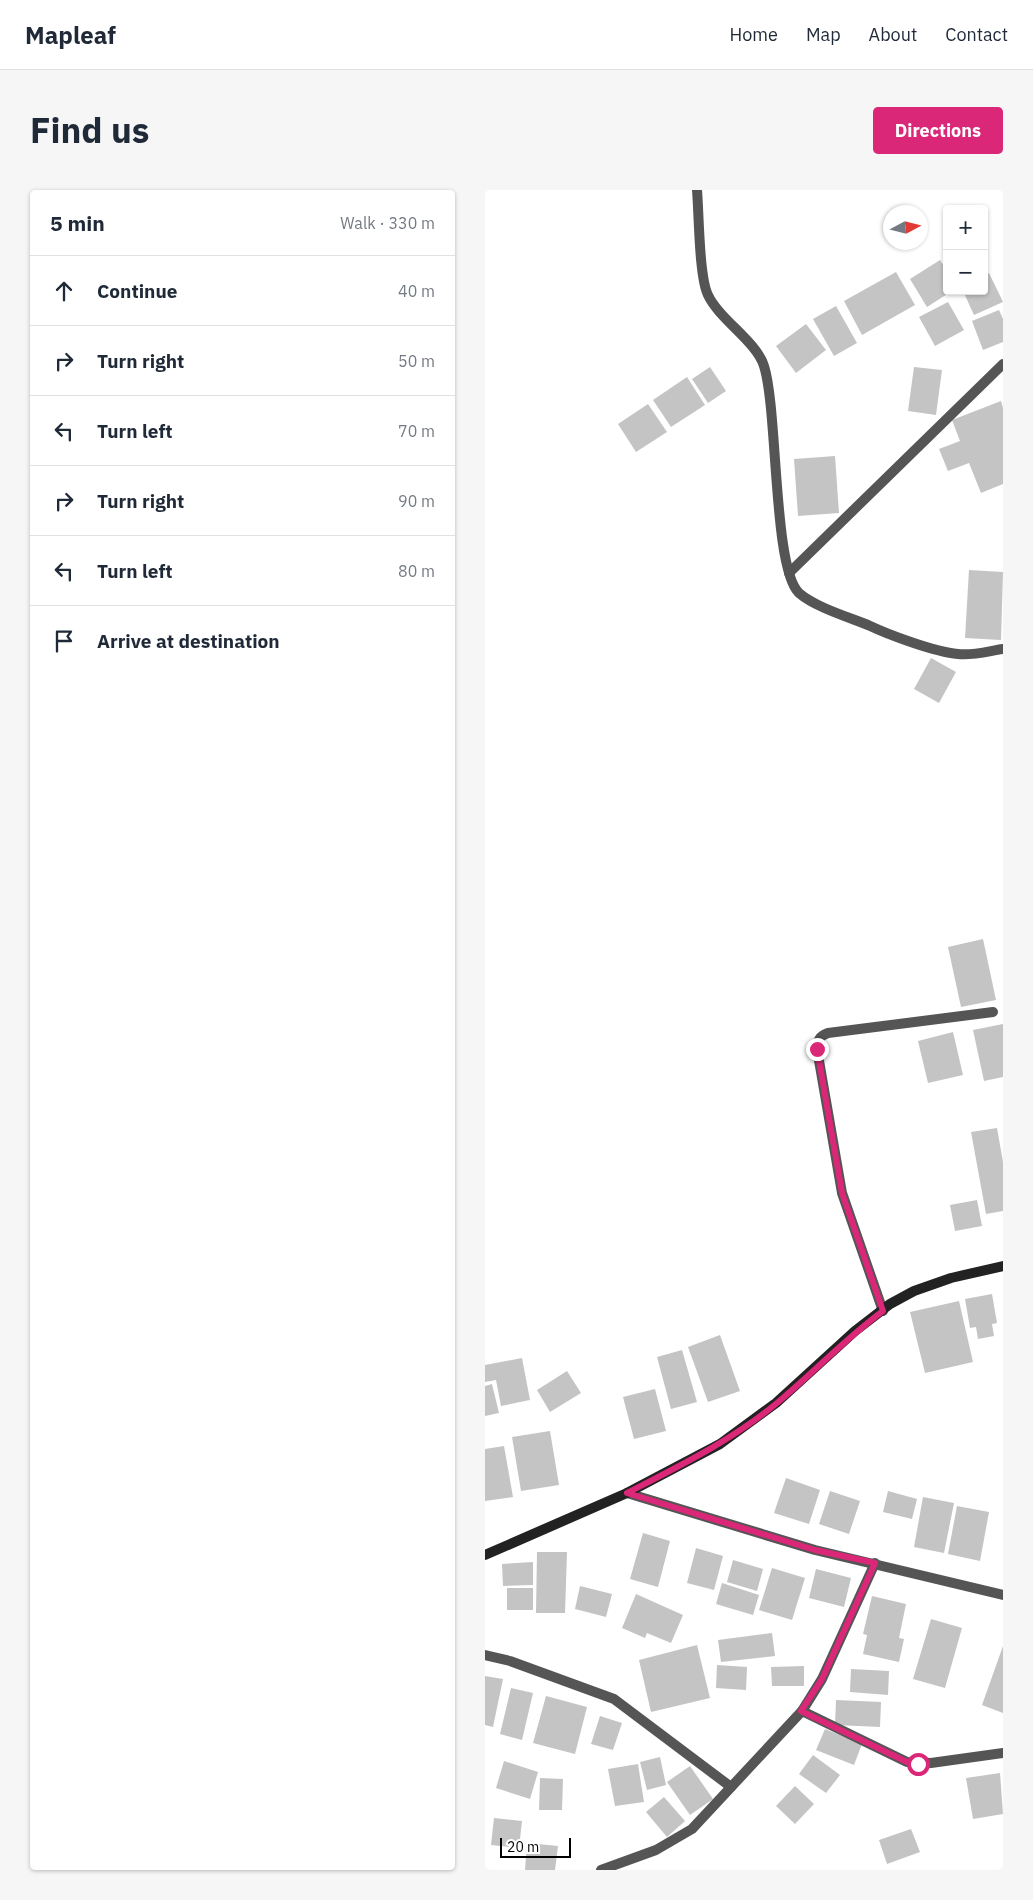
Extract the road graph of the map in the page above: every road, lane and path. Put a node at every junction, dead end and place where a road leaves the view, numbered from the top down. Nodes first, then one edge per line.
1 (697, 190) edge
2 (1003, 364) edge
3 (789, 573) junction
4 (1003, 649) edge
5 (993, 1012) dead end
6 (1003, 1266) edge
7 (883, 1311) junction
8 (627, 1493) junction
9 (485, 1555) edge
10 (875, 1563) junction
11 (1003, 1595) edge
12 (485, 1655) edge
13 (801, 1711) junction
14 (1003, 1753) edge
15 (731, 1787) junction
16 (601, 1870) edge

1 - 3 street
2 - 3 street
3 - 4 street
5 - 7 street
6 - 7 street
7 - 8 street
8 - 9 street
8 - 10 street
10 - 11 street
10 - 13 street
12 - 15 street
13 - 14 street
13 - 15 street
15 - 16 street

